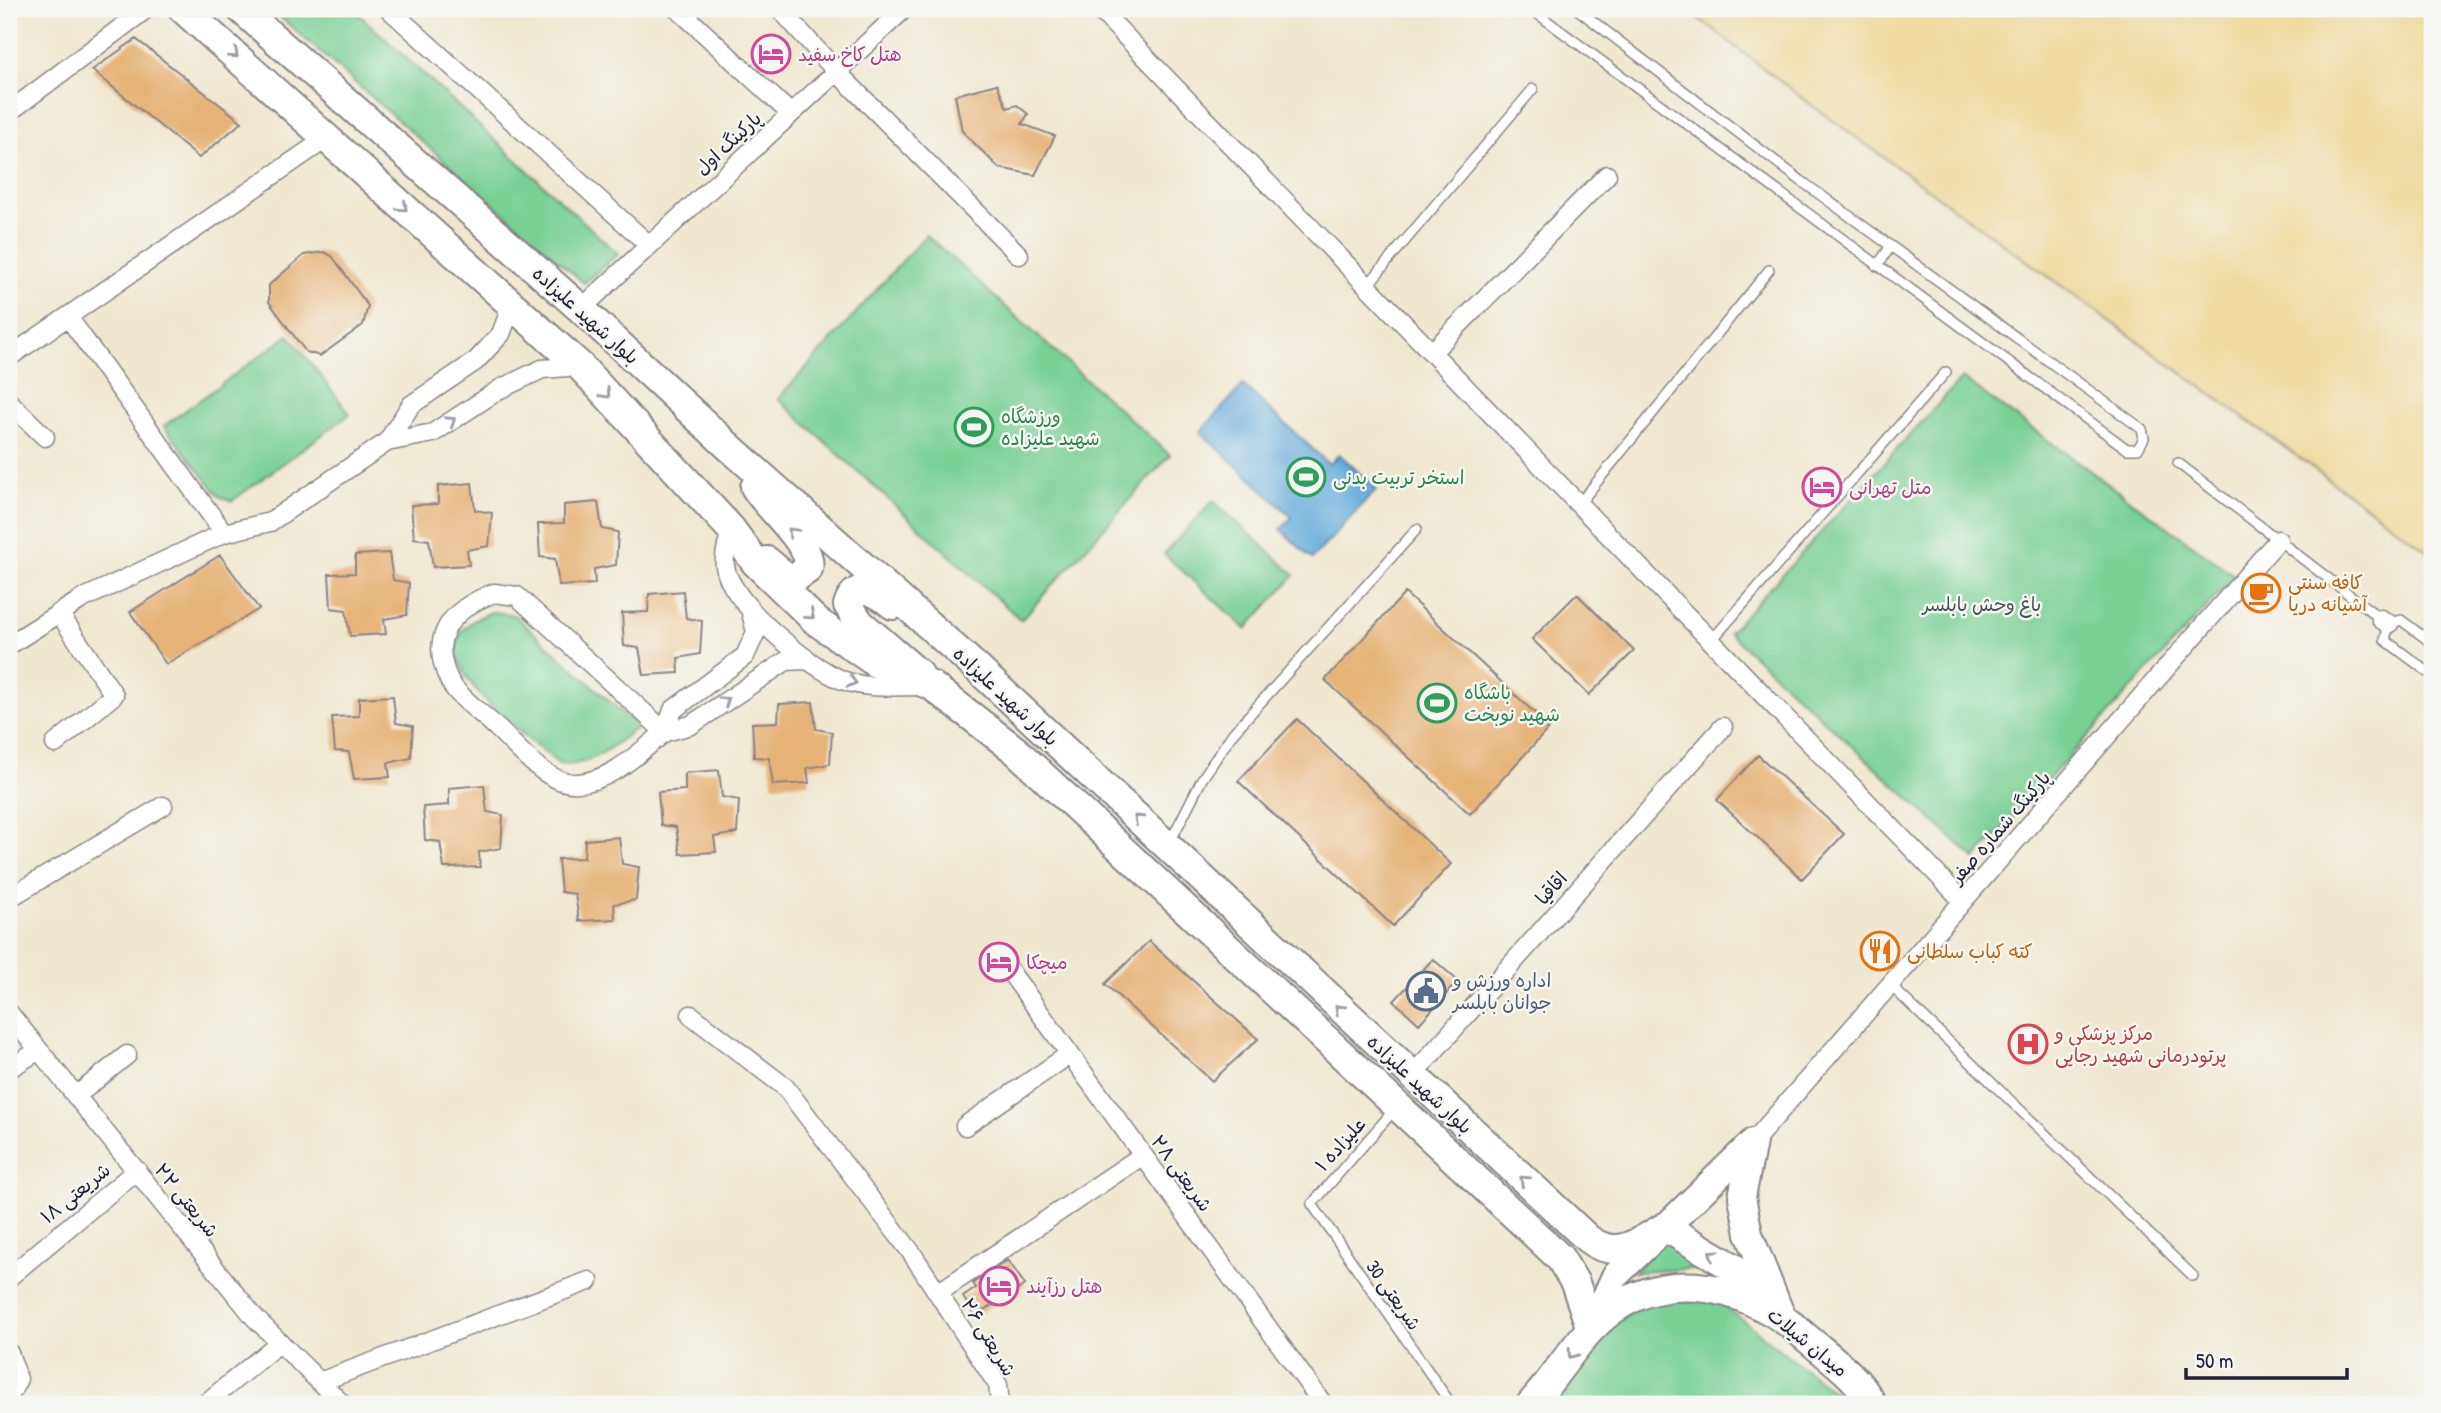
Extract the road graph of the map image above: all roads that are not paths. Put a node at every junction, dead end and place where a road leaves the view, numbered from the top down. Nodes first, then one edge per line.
1 (146, 9) edge
2 (183, 9) edge
3 (241, 9) edge
4 (389, 9) edge
5 (678, 9) edge
6 (780, 9) edge
7 (904, 9) edge
8 (1099, 9) edge
9 (1531, 9) edge
10 (1577, 9) edge
11 (1542, 12) edge
12 (836, 71) junction
13 (1534, 89) dead end
14 (9, 112) edge
15 (791, 114) junction
16 (327, 138) junction
17 (1607, 175) dead end
18 (649, 245) junction
19 (1891, 246) junction
20 (1020, 255) dead end
21 (1877, 266) junction
22 (1769, 270) dead end
23 (1367, 286) junction
24 (512, 305) junction
25 (581, 309) junction
26 (68, 317) junction
27 (1432, 352) junction
28 (9, 357) edge
29 (580, 366) junction
30 (1946, 372) dead end
31 (9, 402) edge
32 (45, 437) dead end
33 (387, 442) junction
34 (726, 446) junction
35 (2178, 463) dead end
36 (1579, 504) junction
37 (731, 529) junction
38 (1417, 529) dead end
39 (224, 533) junction
40 (2278, 540) junction
41 (750, 609) junction
42 (60, 613) junction
43 (2385, 621) junction
44 (1711, 640) junction
45 (2432, 643) edge
46 (9, 645) edge
47 (808, 660) junction
48 (979, 670) junction
49 (2432, 675) edge
50 (932, 686) junction
51 (1723, 727) dead end
52 (665, 733) junction
53 (55, 744) dead end
54 (163, 806) dead end
55 (1169, 847) junction
56 (9, 898) edge
57 (1963, 901) junction
58 (1006, 966) dead end
59 (1890, 985) junction
60 (9, 1013) edge
61 (691, 1015) dead end
62 (39, 1050) junction
63 (127, 1055) dead end
64 (1070, 1055) junction
65 (9, 1069) edge
66 (1411, 1077) junction
67 (76, 1096) junction
68 (1396, 1108) junction
69 (965, 1126) dead end
70 (1753, 1142) junction
71 (1143, 1155) junction
72 (137, 1170) junction
73 (1312, 1204) joint
74 (1665, 1227) junction
75 (2193, 1276) dead end
76 (9, 1277) edge
77 (589, 1281) dead end
78 (938, 1293) junction
79 (1781, 1315) junction
80 (1591, 1329) junction
81 (280, 1342) junction
82 (9, 1353) edge
83 (322, 1381) junction
84 (9, 1397) edge
85 (1873, 1399) edge
86 (205, 1404) edge
87 (342, 1404) edge
88 (1000, 1404) edge
89 (1322, 1404) edge
90 (1451, 1404) edge
91 (1531, 1404) edge

1 - 14 street
2 -> 16 main road, بلوار شهید علیزاده
3 - 25 main road, بلوار شهید علیزاده
4 - 18 street
5 - 15 street
6 - 12 street
7 - 12 street, پارکینگ اول
8 - 23 street
9 - 11 lane
10 - 19 lane
11 - 21 lane
12 - 15 street, پارکینگ اول
12 - 20 street
13 - 23 lane
15 - 18 street, پارکینگ اول
16 -> 24 main road, بلوار شهید علیزاده
16 - 26 street
17 - 27 street
18 - 25 street, پارکینگ اول
19 - 21 lane
19 - 21 lane
22 - 36 lane
23 - 27 street
24 - 29 main road, بلوار شهید علیزاده
24 - 33 street
25 - 34 main road, بلوار شهید علیزاده
26 - 28 street
26 - 39 street
27 - 36 street
33 -> 29 street
29 -> 37 main road, بلوار شهید علیزاده
30 - 44 lane
31 - 32 street
33 - 39 street
37 -> 34 main road
34 - 48 main road, بلوار شهید علیزاده
35 - 40 lane
36 - 44 street
37 - 41 street
37 -> 50 main road, بلوار شهید علیزاده
38 - 55 lane
39 - 42 street
40 - 43 lane
40 - 57 street, پارکینگ شماره صفر
41 - 47 street
41 - 52 street
42 - 46 street
42 - 53 street
43 - 45 lane
43 - 49 lane
44 - 57 street
47 -> 50 street
52 -> 47 street
48 - 50 main road
55 -> 48 main road, بلوار شهید علیزاده
50 - 68 main road, بلوار شهید علیزاده
51 - 66 street, اقاقیا
52 - 52 street
54 - 56 street
66 -> 55 main road, بلوار شهید علیزاده
57 - 59 street, پارکینگ شماره صفر
58 - 64 street, شریعتی ۲۸
59 - 70 street, پارکینگ شماره صفر
59 - 75 lane
60 - 62 street, شریعتی ۲۲
61 - 78 street, شریعتی ۲۶
62 - 65 street
62 - 67 street, شریعتی ۲۲
63 - 67 street
64 - 69 street
64 - 71 street, شریعتی ۲۸
74 -> 66 main road, بلوار شهید علیزاده
67 - 72 street, شریعتی ۲۲
68 - 73 lane, علیزاده ۱
68 - 80 main road, بلوار شهید علیزاده
70 - 74 main road
70 - 79 main road
71 - 78 street
71 - 89 street, شریعتی ۲۸
72 - 76 street, شریعتی ۱۸
72 - 81 street, شریعتی ۲۲
73 - 90 lane, شریعتی 30
79 -> 74 main road
74 - 80 main road
77 - 83 street
78 - 88 street, شریعتی ۲۶
79 - 80 main road, میدان شیلات
79 - 85 main road, میدان شیلات
80 -> 91 main road, میدان شیلات
81 - 83 street, شریعتی ۲۲
81 - 86 street
82 - 84 street
83 - 87 street, شریعتی ۲۲

